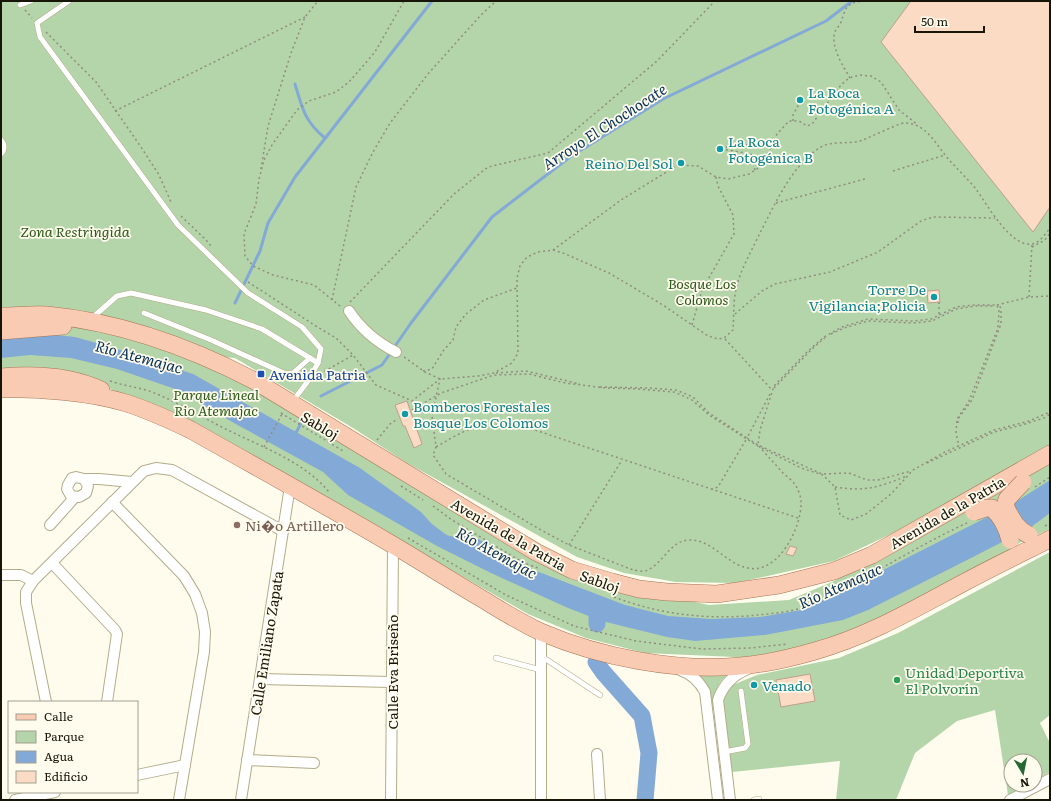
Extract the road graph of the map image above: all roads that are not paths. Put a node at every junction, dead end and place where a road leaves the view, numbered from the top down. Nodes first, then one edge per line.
1 (31, 1) edge
2 (69, 1) edge
3 (20, 5) road end
4 (1, 140) edge
5 (1, 154) edge
6 (346, 309) road end
7 (144, 314) dead end
8 (1, 316) edge
9 (90, 321) junction
10 (1, 331) edge
11 (396, 352) road end
12 (310, 358) junction
13 (318, 363) junction
14 (1, 376) edge
15 (1, 389) edge
16 (125, 403) junction
17 (283, 409) junction
18 (1050, 454) edge
19 (1050, 461) edge
20 (84, 479) junction
21 (132, 482) junction
22 (290, 486) junction
23 (75, 497) junction
24 (112, 502) junction
25 (50, 525) dead end
26 (1050, 530) edge
27 (283, 531) junction
28 (915, 531) junction
29 (1050, 539) edge
30 (400, 541) junction
31 (52, 563) junction
32 (1, 575) edge
33 (33, 581) junction
34 (965, 582) junction
35 (541, 632) junction
36 (541, 656) junction
37 (496, 658) dead end
38 (657, 663) junction
39 (764, 663) junction
40 (541, 670) junction
41 (260, 679) junction
42 (391, 682) junction
43 (741, 690) dead end
44 (600, 695) dead end
45 (46, 701) edge
46 (107, 701) edge
47 (719, 712) junction
48 (707, 714) junction
49 (724, 752) junction
50 (597, 754) dead end
51 (248, 760) junction
52 (314, 763) dead end
53 (185, 764) junction
54 (138, 775) edge
55 (1050, 779) edge
56 (50, 793) edge
57 (15, 800) edge
58 (179, 800) edge
59 (241, 800) edge
60 (391, 800) edge
61 (541, 800) edge
62 (600, 800) edge
63 (718, 800) edge
64 (730, 800) edge
65 (1010, 800) edge

1 - 3 lane
2 - 13 lane
4 - 5 lane
6 - 11 street
7 - 12 lane
8 - 9 main road, Avenida de la Patria
9 - 10 main road
9 - 12 lane
9 - 17 main road, Avenida de la Patria
12 - 13 lane
13 - 17 lane
14 - 16 main road
15 - 16 main road
16 - 22 main road
17 - 28 main road, Avenida de la Patria
18 - 28 main road, Avenida de la Patria
19 - 26 main road, bridge
20 - 21 street
20 - 23 street
20 - 23 street
21 - 24 street
21 - 27 street
22 - 27 street, Calle Emiliano Zapata
22 - 30 main road
23 - 25 street
24 - 31 street
24 - 53 street
27 - 41 street, Calle Emiliano Zapata
28 - 34 main road, bridge
29 - 34 main road
30 - 35 main road
30 - 42 street, Calle Eva Briseño
31 - 33 street
31 - 46 street
32 - 33 street
33 - 45 street
34 - 39 main road
35 - 36 street
35 - 38 main road
36 - 40 street
36 - 44 lane
37 - 40 lane
38 - 39 main road
38 - 48 street
39 - 47 street
40 - 61 street
41 - 42 street
41 - 51 street, Calle Emiliano Zapata
42 - 60 street, Calle Eva Briseño
43 - 49 lane
47 - 48 street
47 - 49 street
48 - 63 street
49 - 64 street
50 - 62 street
51 - 52 street
51 - 59 street, Calle Emiliano Zapata
53 - 54 street
53 - 58 street
55 - 65 street
56 - 57 street

